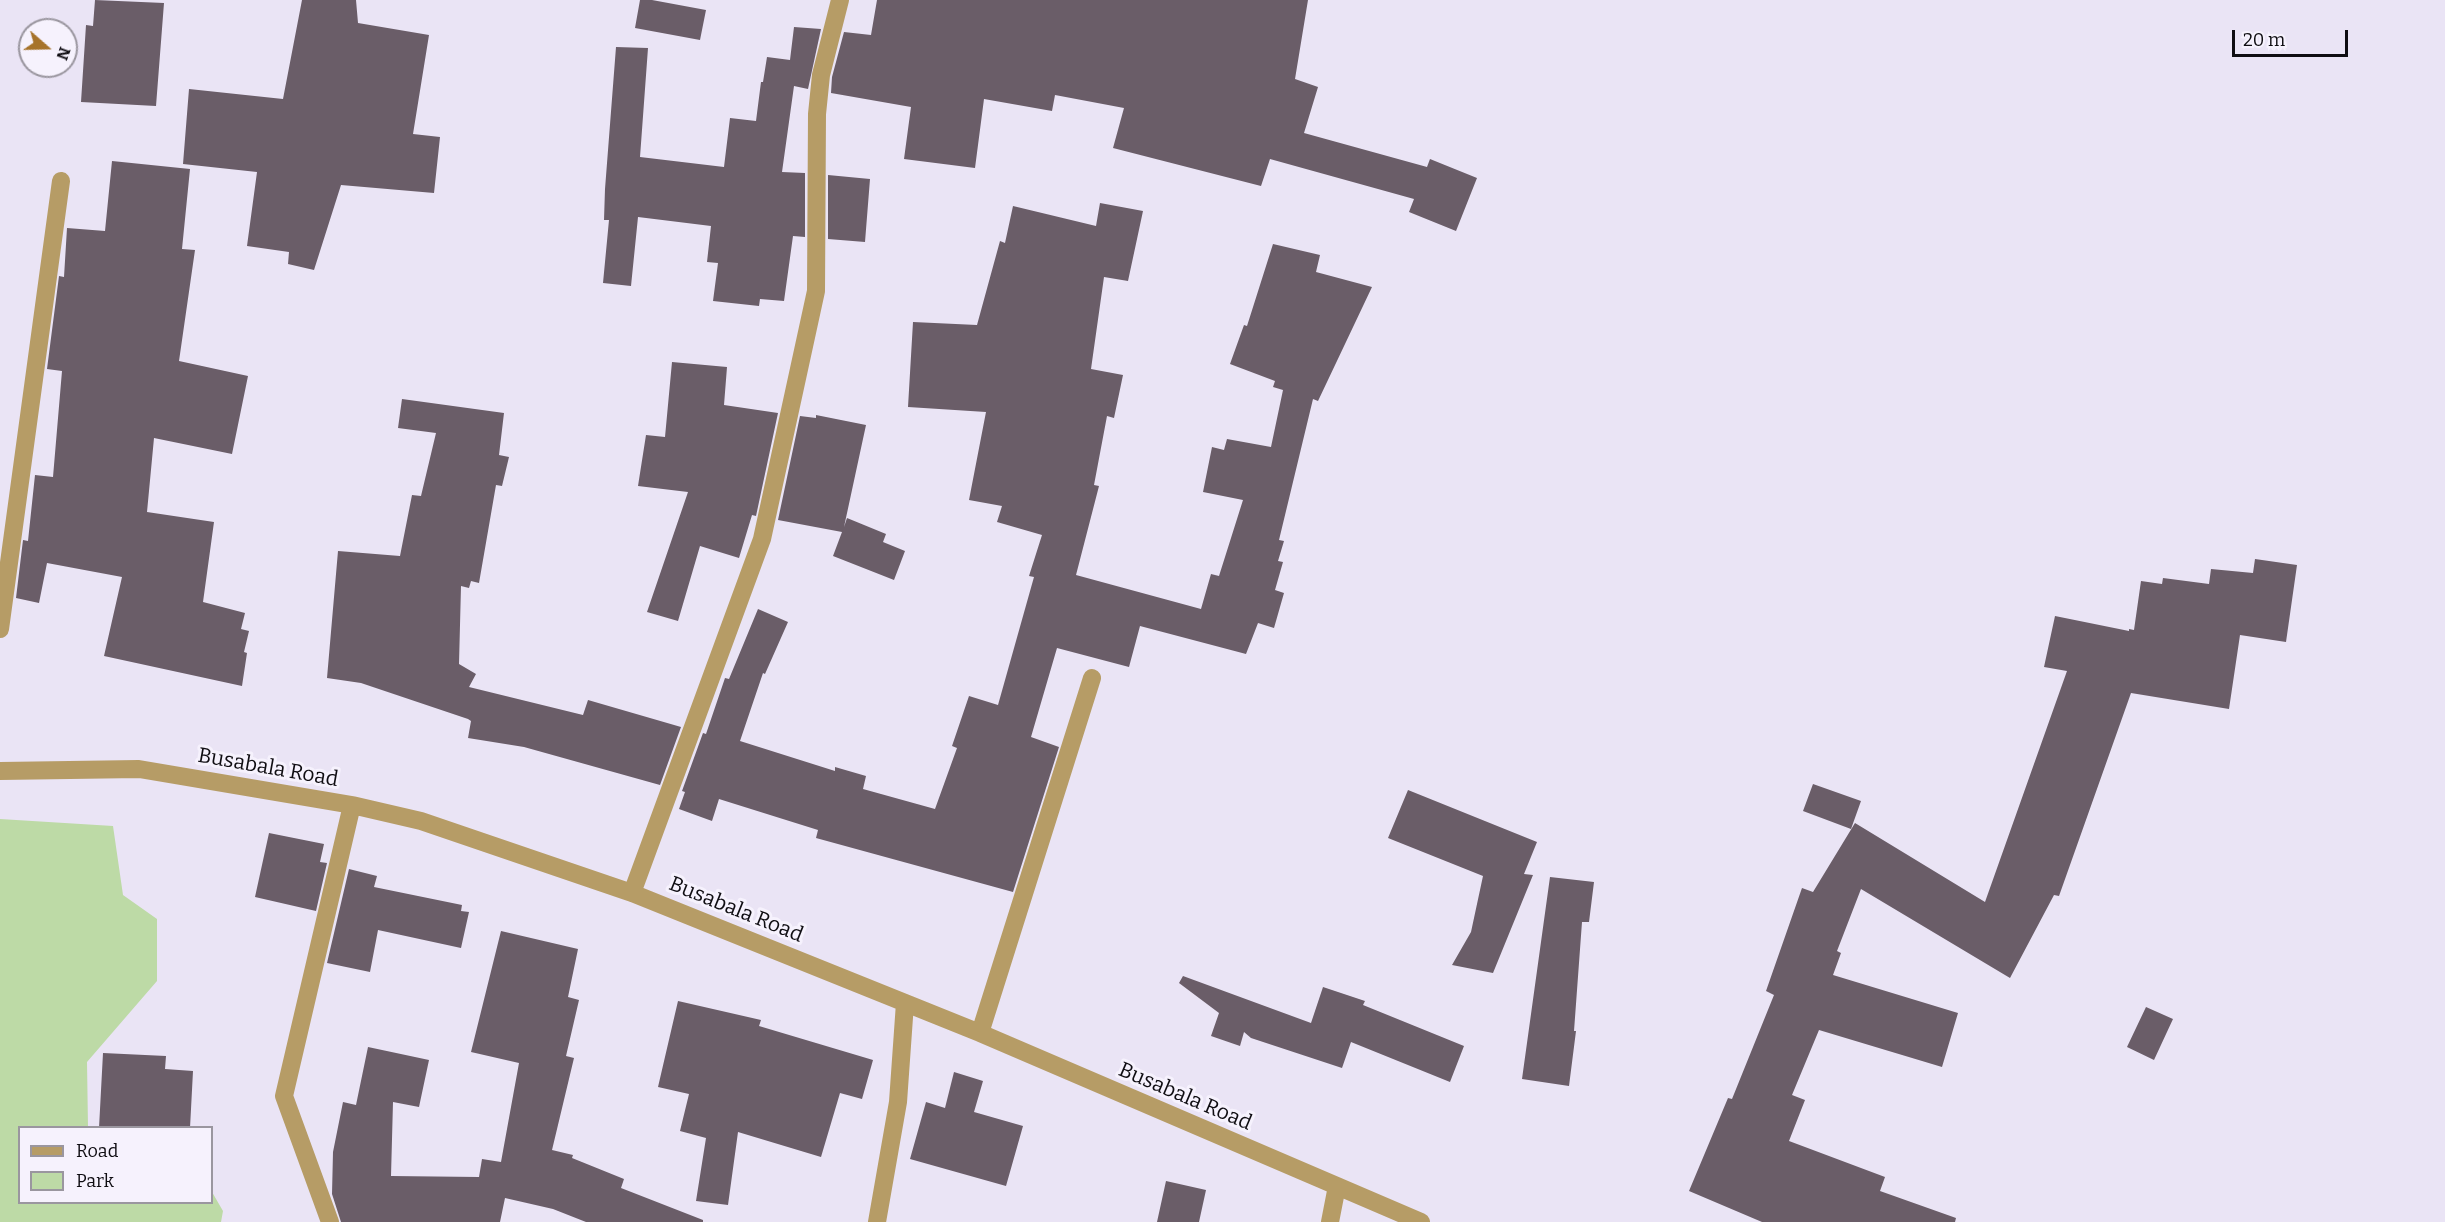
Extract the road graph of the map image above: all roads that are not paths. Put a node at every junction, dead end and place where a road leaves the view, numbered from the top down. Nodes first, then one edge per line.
1 (840, 0) edge
2 (61, 182) dead end
3 (0, 629) edge
4 (1092, 678) dead end
5 (0, 771) edge
6 (352, 805) junction
7 (632, 892) junction
8 (906, 1003) junction
9 (980, 1033) junction
10 (1337, 1186) junction
11 (330, 1222) edge
12 (877, 1222) edge
13 (1330, 1222) edge
14 (1421, 1222) edge

1 - 7 street
2 - 3 street
4 - 9 street
5 - 6 street, Busabala Road
6 - 7 street, Busabala Road
6 - 11 street
7 - 8 street, Busabala Road
8 - 9 street, Busabala Road
8 - 12 street
9 - 10 street, Busabala Road
10 - 13 street
10 - 14 street, Busabala Road

